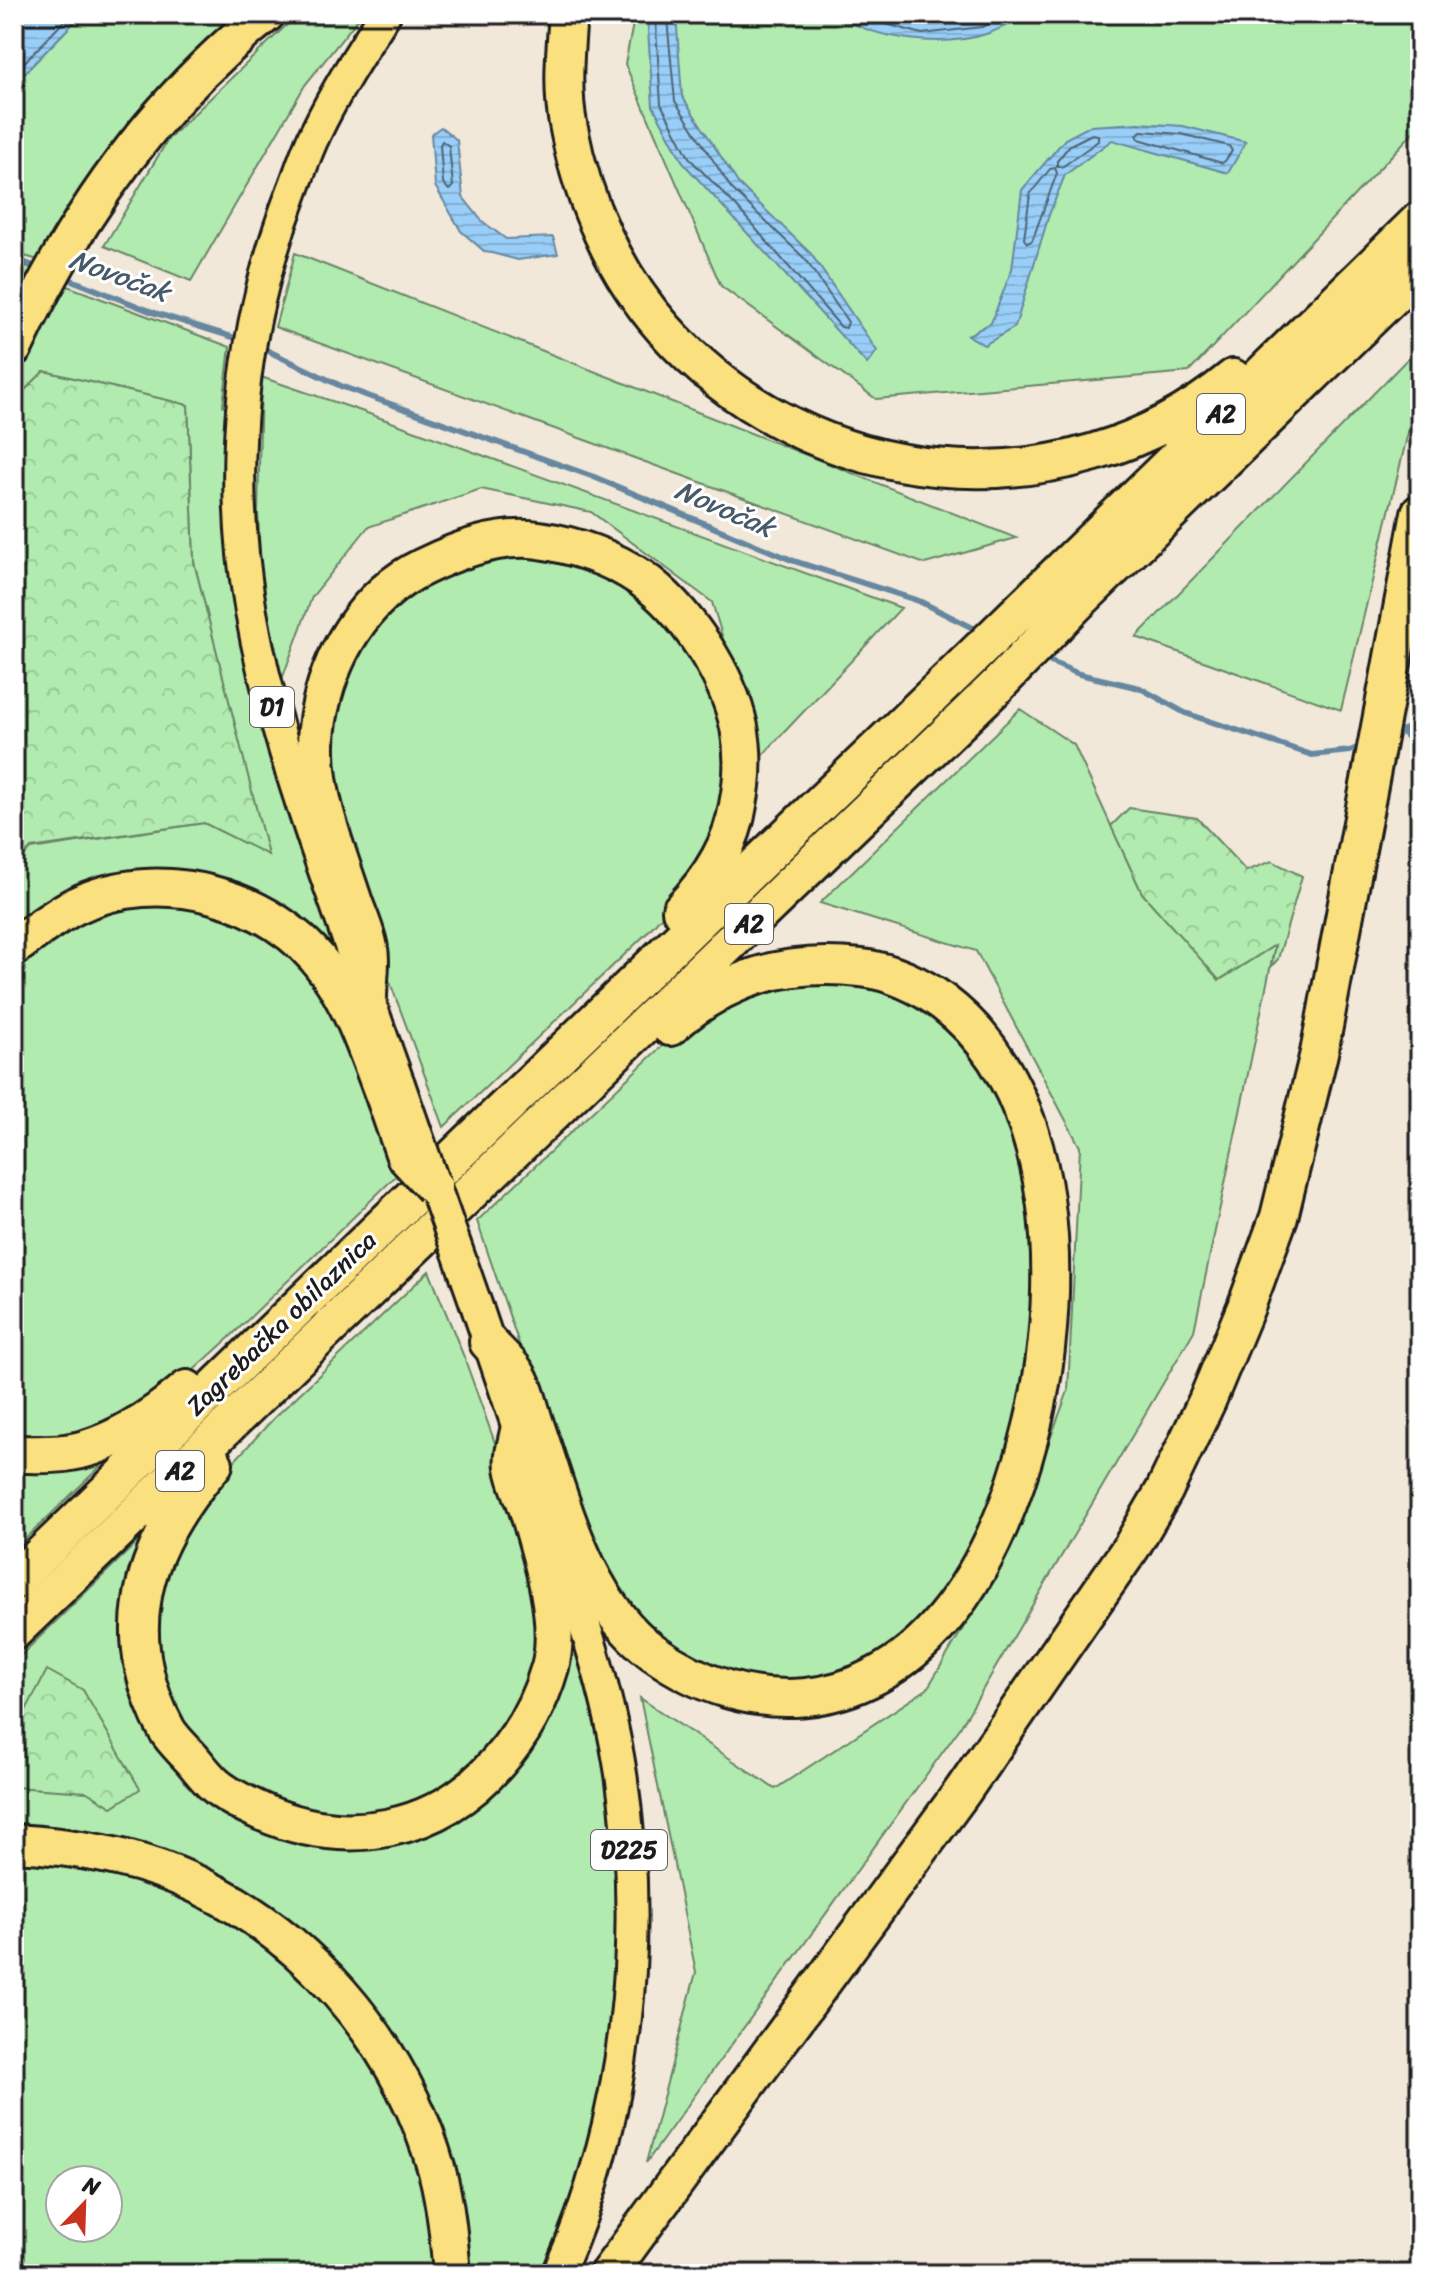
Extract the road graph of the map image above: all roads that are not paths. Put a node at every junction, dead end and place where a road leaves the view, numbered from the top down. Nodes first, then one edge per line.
1 (266, 14) edge
2 (385, 14) edge
3 (568, 14) edge
4 (1413, 228) edge
5 (1420, 270) edge
6 (14, 347) edge
7 (1420, 513) edge
8 (14, 947) edge
9 (368, 997) junction
10 (549, 1064) junction
11 (392, 1091) junction
12 (499, 1164) junction
13 (434, 1187) joint
14 (336, 1270) junction
15 (346, 1311) junction
16 (483, 1326) junction
17 (519, 1431) junction
18 (14, 1454) edge
19 (14, 1581) edge
20 (14, 1631) edge
21 (14, 1843) edge
22 (452, 2274) edge
23 (558, 2274) edge
24 (608, 2274) edge

1 - 6 highway
2 - 9 main road, D1
3 - 4 highway
4 - 10 highway, A2
5 - 12 highway, A2
7 - 24 highway
8 - 11 highway
9 - 10 highway
9 - 11 main road, D1
10 - 14 highway, Zagrebačka obilaznica / A2
11 - 13 highway, bridge
12 - 15 highway, Zagrebačka obilaznica / A2
12 - 16 highway
13 - 16 main road, bridge
14 - 18 highway
14 - 19 highway, Zagrebačka obilaznica / A2
15 - 17 highway
15 - 20 highway, Zagrebačka obilaznica / A2
16 - 17 main road, D225
17 - 23 main road, D225
21 - 22 highway

